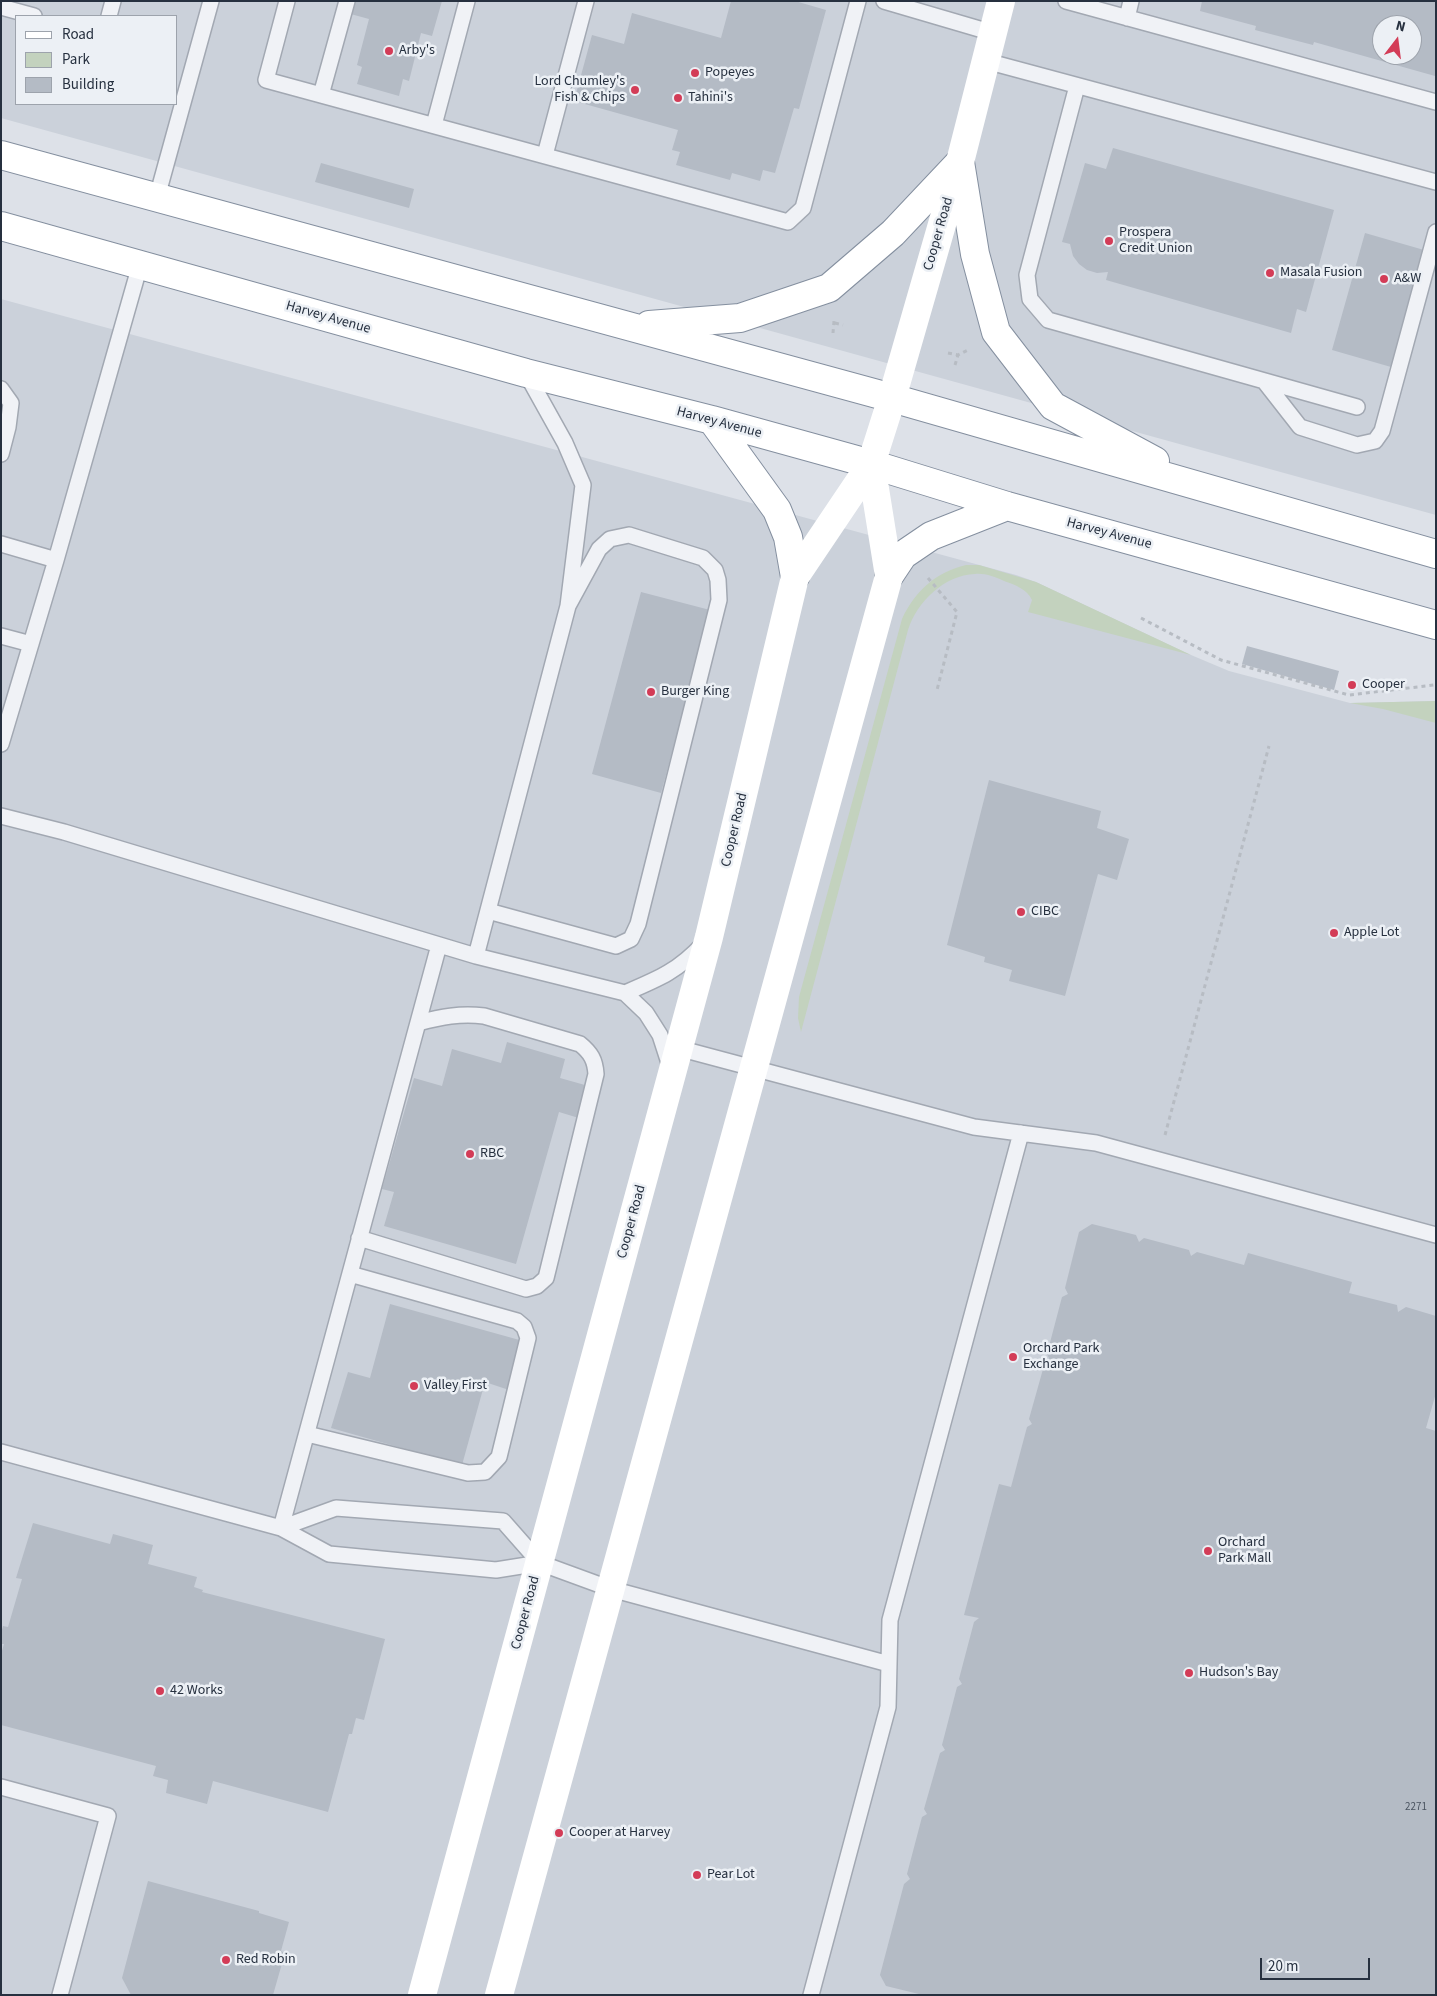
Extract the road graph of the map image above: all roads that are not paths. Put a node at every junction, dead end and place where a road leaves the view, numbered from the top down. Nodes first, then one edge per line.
1 (114, 1) edge
2 (211, 1) edge
3 (287, 1) edge
4 (347, 1) edge
5 (467, 1) edge
6 (586, 1) edge
7 (858, 1) edge
8 (884, 1) edge
9 (1001, 1) edge
10 (1066, 1) edge
11 (1131, 1) edge
12 (1, 7) edge
13 (30, 15) edge
14 (110, 15) edge
15 (1127, 18) junction
16 (993, 32) junction
17 (986, 61) junction
18 (1078, 86) junction
19 (321, 95) junction
20 (1436, 102) edge
21 (434, 125) junction
22 (1, 155) edge
23 (545, 155) junction
24 (960, 162) junction
25 (1436, 182) edge
26 (157, 197) junction
27 (1, 226) edge
28 (1436, 232) edge
29 (140, 264) junction
30 (630, 326) junction
31 (526, 374) junction
32 (1264, 381) junction
33 (1, 389) edge
34 (892, 398) junction
35 (1357, 407) dead end
36 (712, 420) junction
37 (1, 454) edge
38 (871, 464) junction
39 (1198, 485) junction
40 (1007, 506) junction
41 (1, 544) edge
42 (1436, 554) edge
43 (56, 560) junction
44 (889, 576) junction
45 (795, 577) junction
46 (568, 606) junction
47 (1436, 625) edge
48 (1, 636) edge
49 (31, 644) junction
50 (1, 744) edge
51 (1, 816) edge
52 (488, 911) junction
53 (709, 937) junction
54 (439, 945) junction
55 (476, 956) junction
56 (625, 993) junction
57 (418, 1023) junction
58 (675, 1060) junction
59 (754, 1067) junction
60 (1021, 1133) junction
61 (1436, 1235) edge
62 (359, 1238) junction
63 (350, 1274) junction
64 (307, 1434) junction
65 (1, 1452) edge
66 (281, 1528) junction
67 (540, 1562) junction
68 (611, 1589) junction
69 (889, 1664) junction
70 (1, 1787) edge
71 (60, 1995) edge
72 (422, 1995) edge
73 (500, 1995) edge
74 (811, 1995) edge

1 - 14 lane
2 - 26 lane
3 - 19 lane
4 - 19 lane
5 - 21 lane
6 - 23 lane
7 - 23 lane
8 - 16 lane
9 - 16 main road, Cooper Road
10 - 15 lane
11 - 15 lane
12 - 13 lane
15 - 20 lane
16 - 17 main road, Cooper Road
17 - 18 lane
17 - 24 main road, Cooper Road
18 - 25 lane
18 - 32 lane
19 - 21 lane
21 - 23 lane
22 - 26 main road
24 - 30 main road
24 - 34 main road, Cooper Road
24 - 39 main road
26 - 30 main road
27 - 29 main road, Harvey Avenue
28 - 32 lane
29 - 31 main road, Harvey Avenue
29 - 43 lane
30 - 34 main road
31 - 36 main road, Harvey Avenue
31 - 46 lane
32 - 35 lane
33 - 37 lane
34 - 38 main road, Cooper Road
34 - 39 main road
36 - 38 main road, Harvey Avenue
36 - 45 main road
38 - 40 main road, Harvey Avenue
38 - 44 main road, Cooper Road
38 - 45 main road, Cooper Road
39 - 42 main road
40 - 44 main road
40 - 47 main road, Harvey Avenue
41 - 43 lane
43 - 49 lane
44 - 59 main road, Cooper Road
45 - 53 main road, Cooper Road
46 - 52 lane
46 - 52 lane
48 - 49 lane
49 - 50 lane
51 - 54 lane
52 - 55 lane
53 - 56 lane
53 - 58 main road, Cooper Road
54 - 55 lane
54 - 57 lane
55 - 56 lane
56 - 58 lane
57 - 62 lane
57 - 62 lane
58 - 59 lane
58 - 67 main road, Cooper Road
59 - 60 lane
59 - 68 main road, Cooper Road
60 - 61 lane
60 - 69 lane
62 - 63 lane
63 - 64 lane
63 - 64 lane
64 - 66 lane
65 - 66 lane
66 - 67 lane
66 - 67 lane
67 - 68 lane
67 - 72 main road, Cooper Road
68 - 69 lane
68 - 73 main road, Cooper Road
69 - 74 lane
70 - 71 lane

